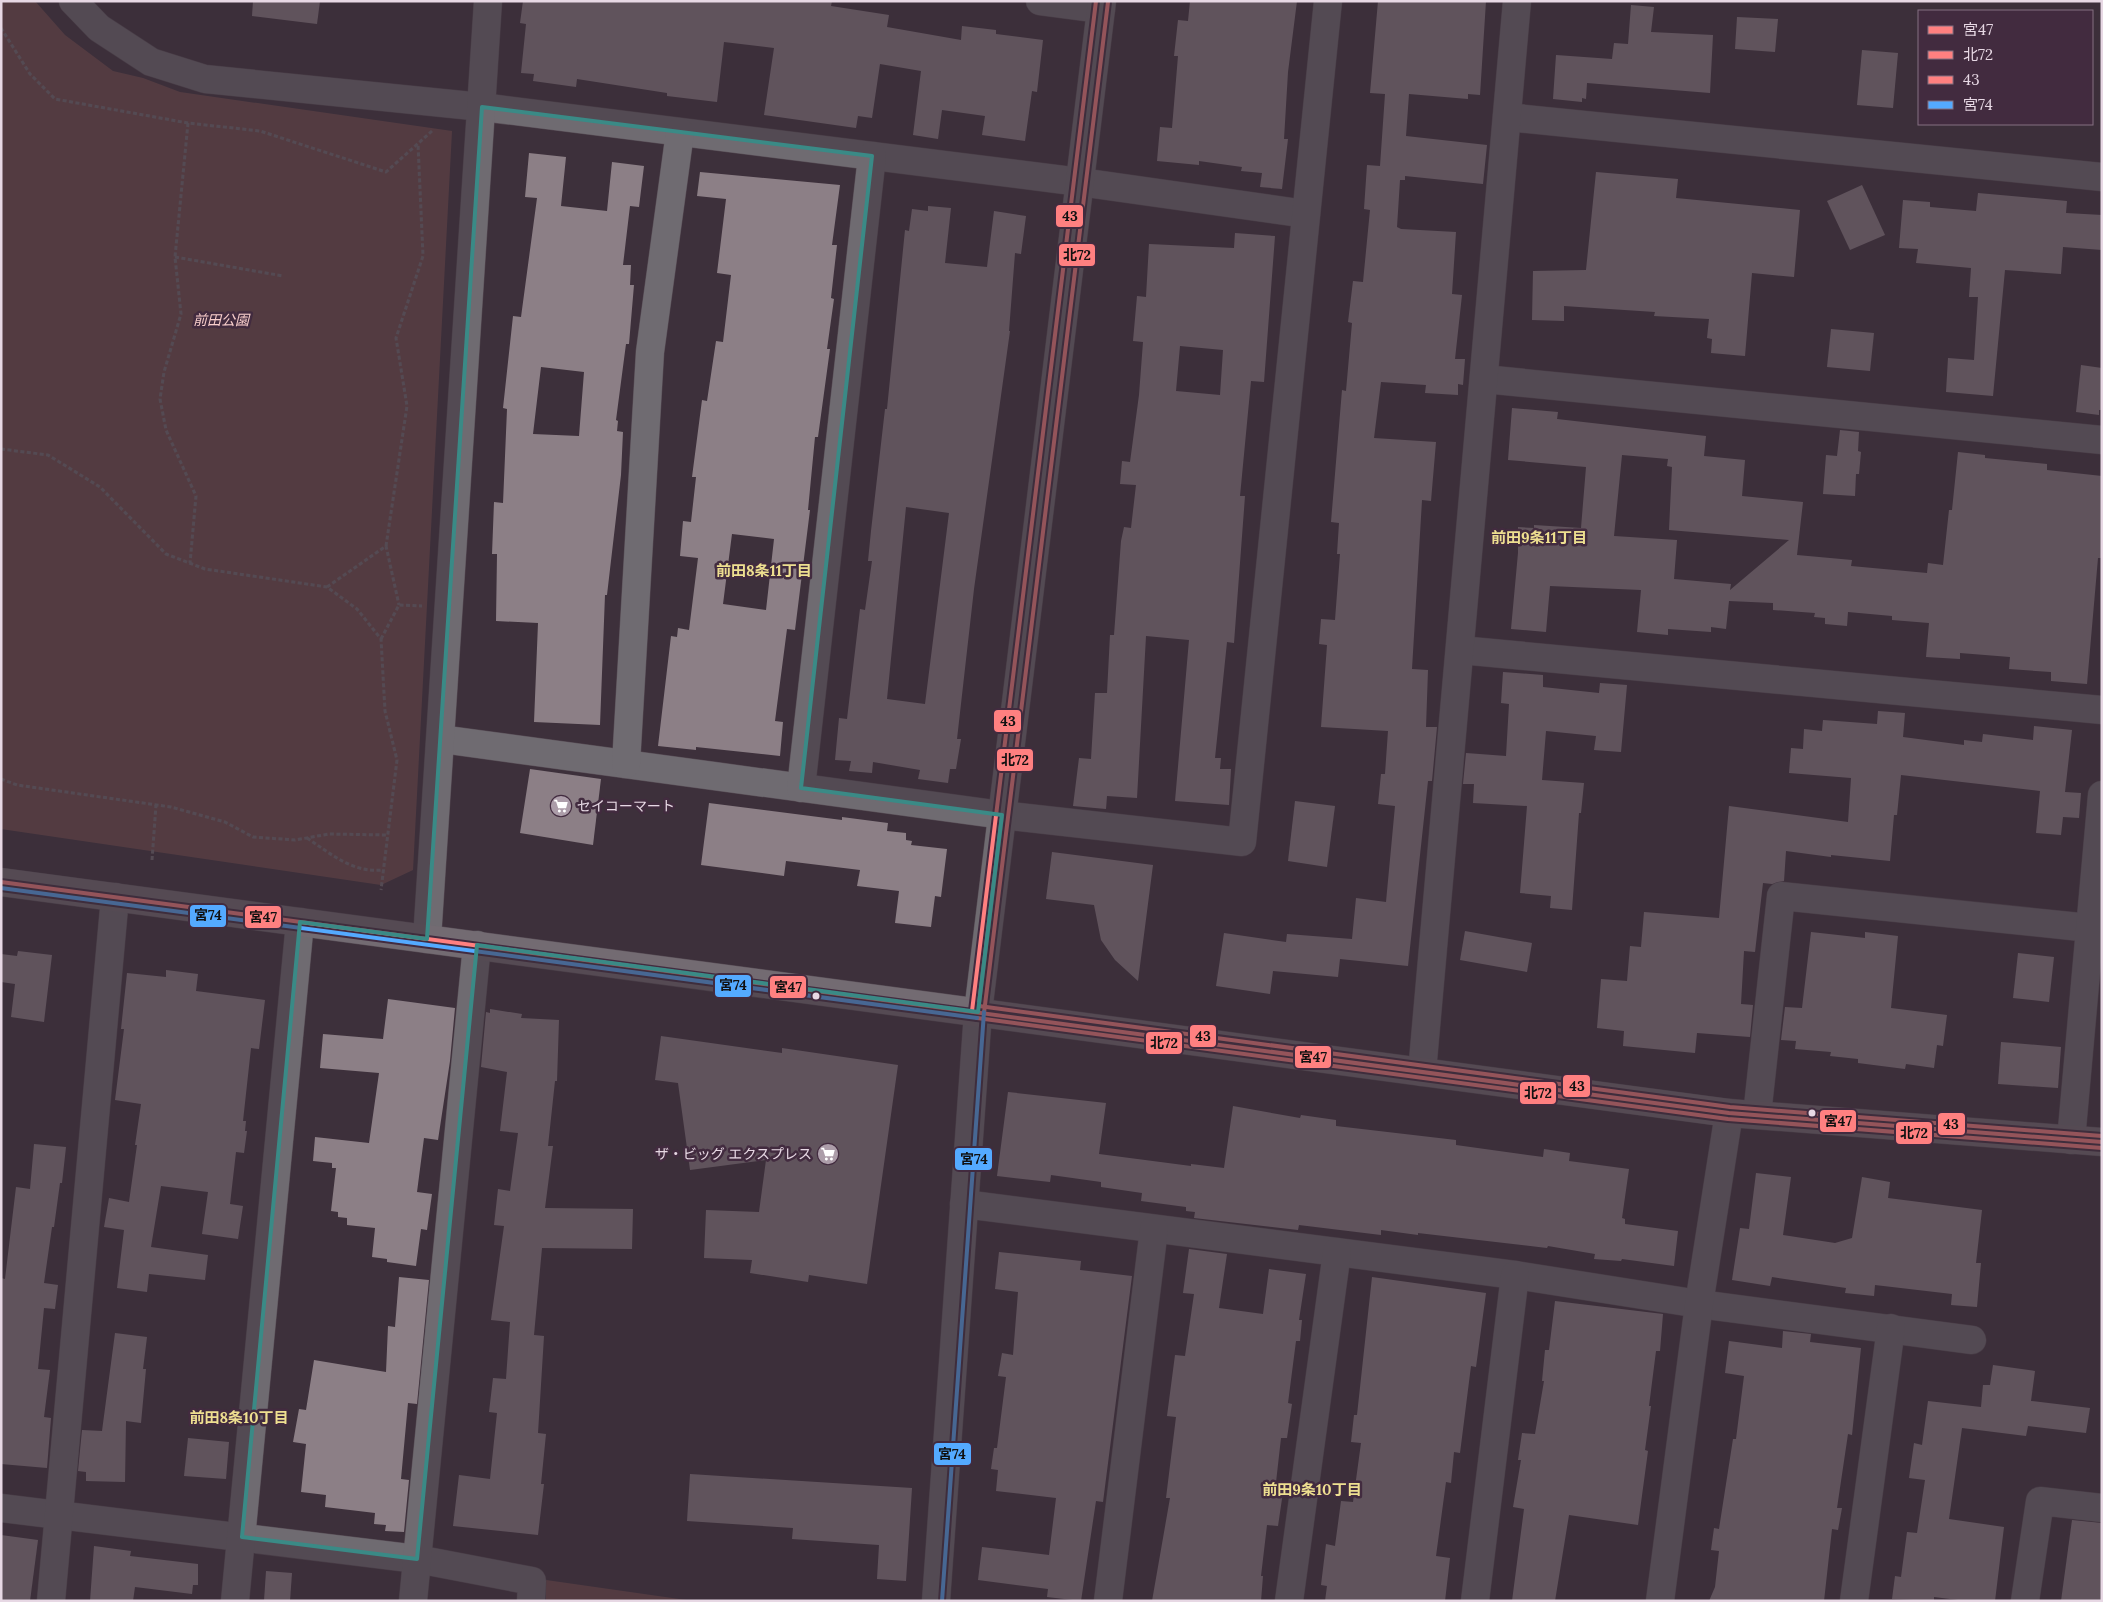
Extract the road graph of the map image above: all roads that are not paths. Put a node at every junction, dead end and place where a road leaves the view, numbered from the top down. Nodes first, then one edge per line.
1 (73, 1) edge
2 (488, 1) edge
3 (1040, 1) edge
4 (1328, 1) edge
5 (1517, 1) edge
6 (1102, 5) edge
7 (482, 107) junction
8 (1507, 117) junction
9 (680, 132) junction
10 (872, 156) junction
11 (2102, 178) edge
12 (1080, 182) junction
13 (1306, 214) junction
14 (1484, 378) junction
15 (2102, 440) edge
16 (1460, 650) junction
17 (2102, 710) edge
18 (441, 739) junction
19 (626, 764) junction
20 (801, 788) junction
21 (2101, 812) edge
22 (1002, 815) junction
23 (1, 882) edge
24 (115, 897) junction
25 (300, 922) junction
26 (2090, 928) junction
27 (427, 939) junction
28 (477, 945) junction
29 (978, 1012) junction
30 (1422, 1072) junction
31 (1729, 1113) junction
32 (1757, 1115) junction
33 (2071, 1140) junction
34 (2102, 1142) edge
35 (964, 1204) junction
36 (1154, 1229) junction
37 (1337, 1252) junction
38 (1515, 1276) junction
39 (1699, 1304) junction
40 (1891, 1328) junction
41 (1972, 1340) dead end
42 (1, 1508) edge
43 (2102, 1508) edge
44 (59, 1516) junction
45 (242, 1537) junction
46 (417, 1559) junction
47 (51, 1601) edge
48 (235, 1601) edge
49 (413, 1601) edge
50 (531, 1601) edge
51 (936, 1601) edge
52 (1108, 1601) edge
53 (1289, 1601) edge
54 (1475, 1601) edge
55 (1660, 1601) edge
56 (1854, 1601) edge
57 (2025, 1601) edge

1 - 7 street
2 - 7 street
3 - 6 street
4 - 13 street
5 - 8 street
6 - 12 street
7 - 9 street
7 - 18 street
8 - 11 street
8 - 14 street
9 - 10 street
9 - 19 street
10 - 12 street
10 - 20 street
12 - 13 street
12 - 22 street
13 - 22 street
14 - 15 street
14 - 16 street
16 - 17 street
16 - 30 street
18 - 19 street
18 - 27 street
19 - 20 street
20 - 22 street
21 - 26 street
22 - 29 street
23 - 24 main road
24 - 25 main road
24 - 44 street
25 - 27 main road
25 - 45 street
26 - 32 street
26 - 33 street
27 - 28 main road
28 - 29 main road
28 - 46 street
29 - 30 main road
29 - 35 street
30 - 31 main road
31 - 32 main road
31 - 39 street
32 - 33 main road
33 - 34 main road
35 - 36 street
35 - 51 street
36 - 37 street
36 - 52 street
37 - 38 street
37 - 53 street
38 - 39 street
38 - 54 street
39 - 40 street
39 - 55 street
40 - 41 street
40 - 56 street
42 - 44 street
43 - 57 street
44 - 45 street
44 - 47 street
45 - 46 street
45 - 48 street
46 - 49 street
46 - 50 street

